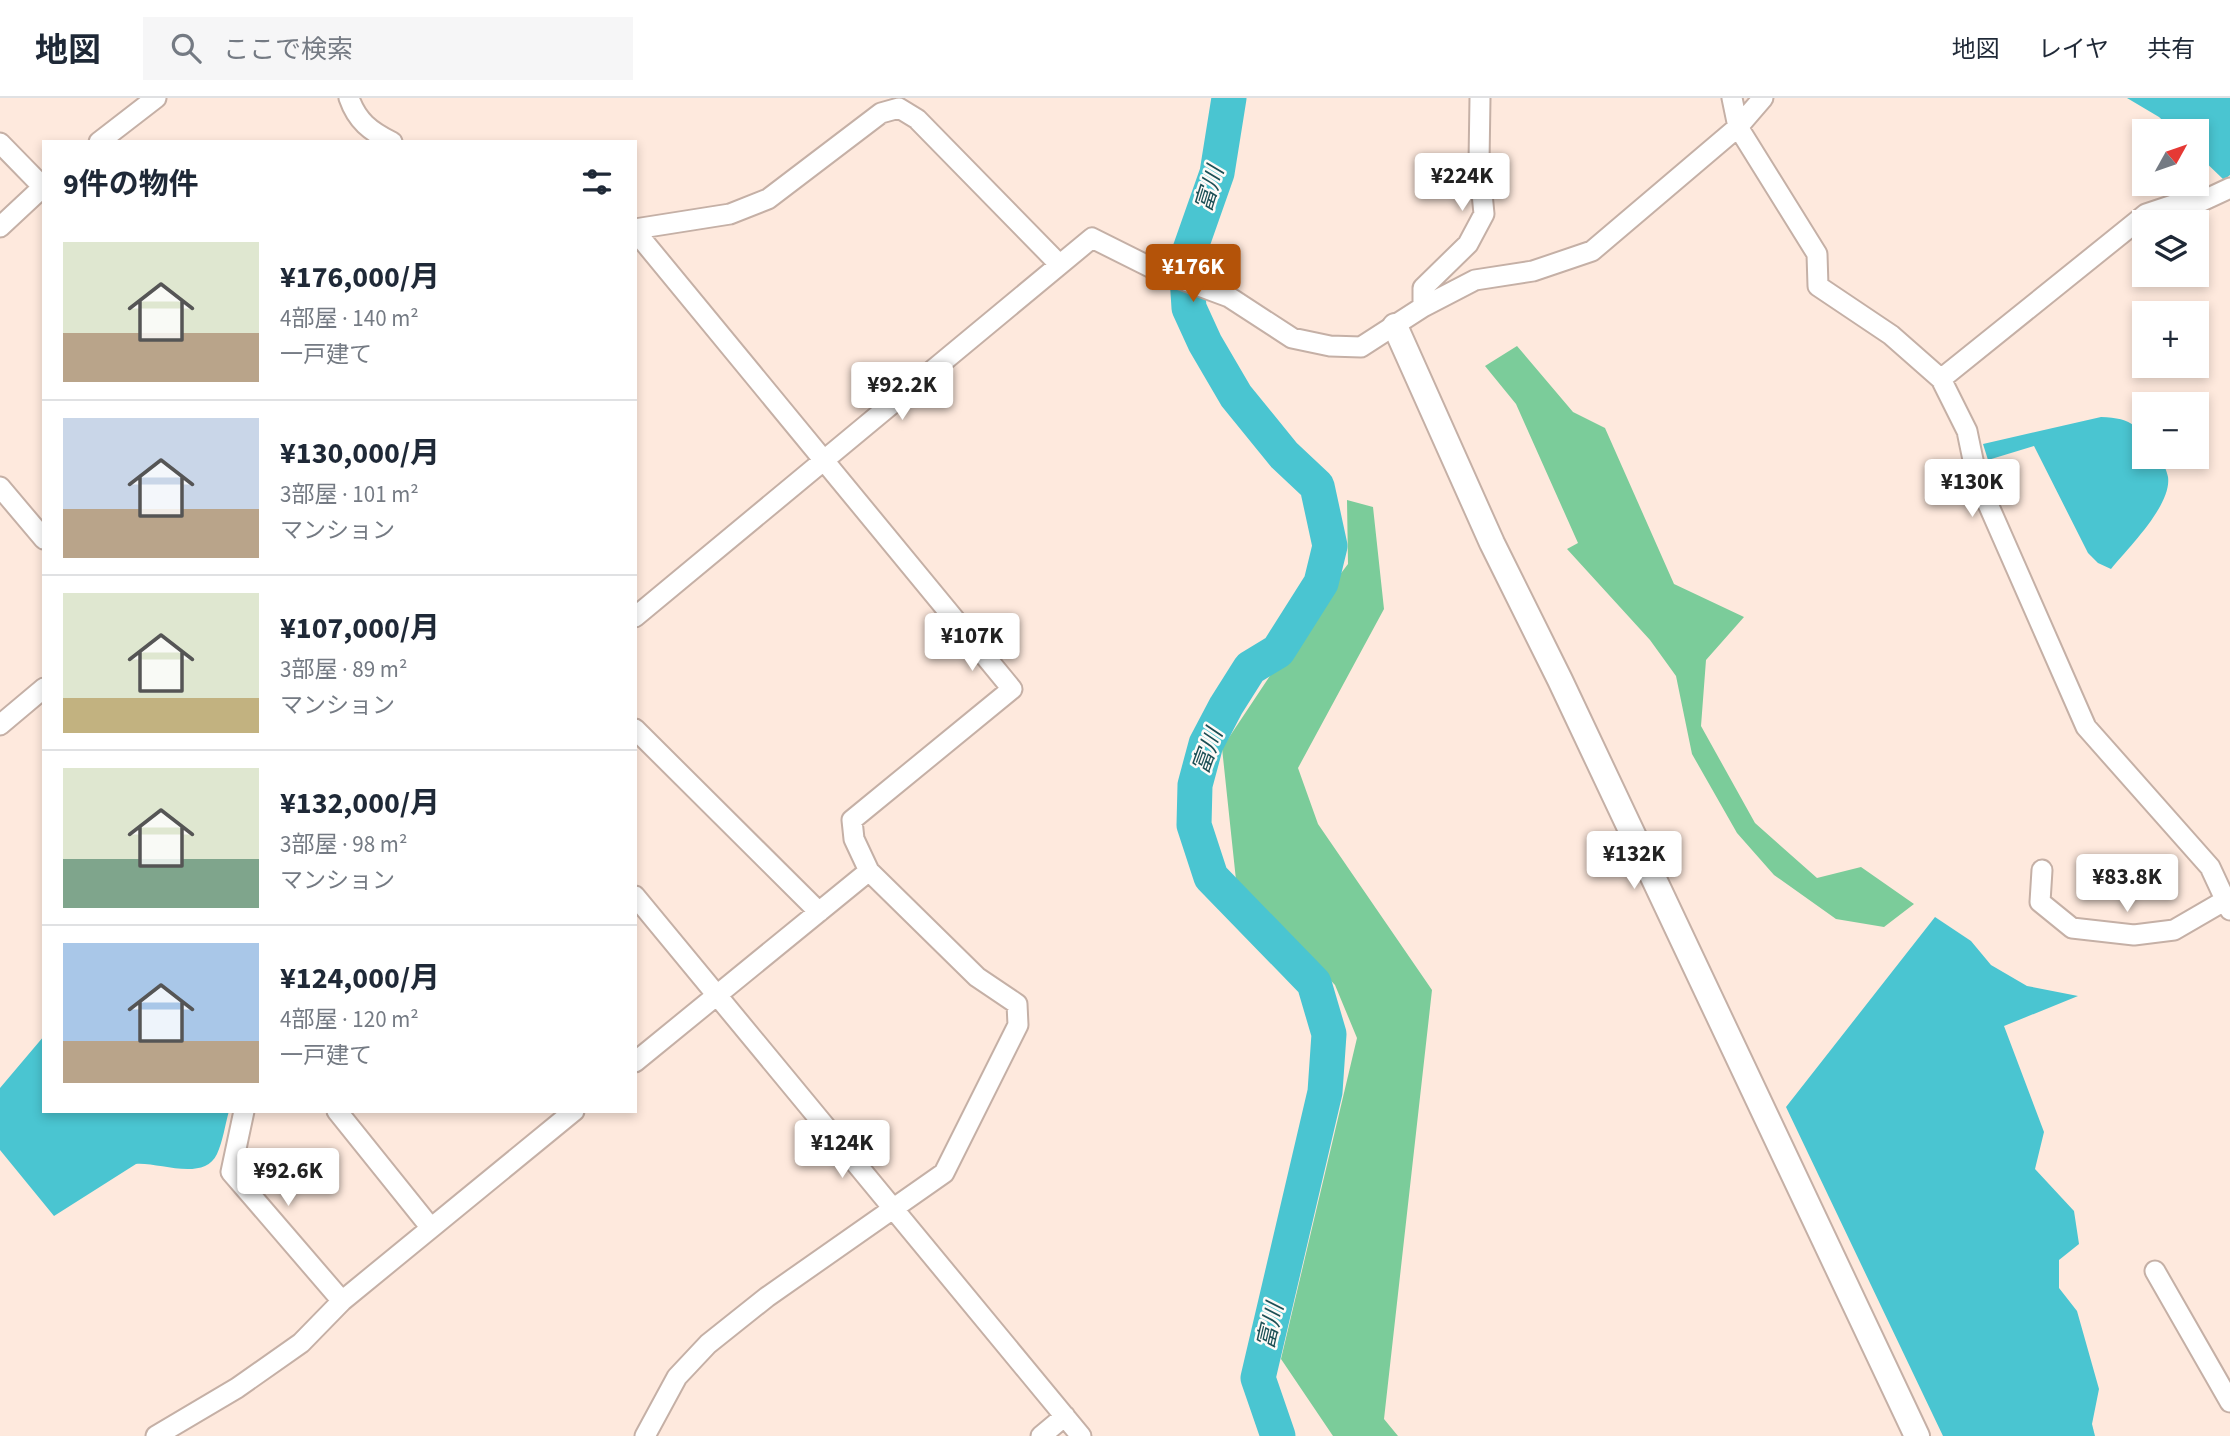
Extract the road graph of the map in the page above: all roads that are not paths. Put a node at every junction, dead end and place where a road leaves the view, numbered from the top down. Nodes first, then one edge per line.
1 (156, 98) edge
2 (349, 98) edge
3 (1480, 98) edge
4 (1732, 98) edge
5 (1763, 98) edge
6 (1738, 127) junction
7 (102, 140) edge
8 (388, 140) edge
9 (0, 143) edge
10 (42, 186) edge
11 (42, 188) edge
12 (2230, 188) edge
13 (0, 227) edge
14 (637, 230) edge
15 (637, 232) edge
16 (1059, 264) junction
17 (1423, 307) junction
18 (1395, 326) junction
19 (1941, 379) junction
20 (825, 461) junction
21 (0, 487) edge
22 (42, 536) edge
23 (637, 615) edge
24 (42, 690) edge
25 (0, 725) edge
26 (637, 731) edge
27 (2042, 870) dead end
28 (869, 871) junction
29 (637, 898) edge
30 (2227, 906) edge
31 (819, 912) junction
32 (717, 995) junction
33 (637, 1060) edge
34 (244, 1113) edge
35 (339, 1113) edge
36 (573, 1113) edge
37 (890, 1208) junction
38 (431, 1228) junction
39 (2155, 1271) dead end
40 (342, 1301) junction
41 (2230, 1402) edge
42 (1065, 1416) junction
43 (156, 1436) edge
44 (645, 1436) edge
45 (1041, 1436) edge
46 (1081, 1436) edge
47 (1917, 1436) edge

1 - 7 street
2 - 8 street
3 - 17 street
4 - 6 street
5 - 6 street
6 - 17 street
6 - 19 street
9 - 10 street
11 - 13 street
12 - 19 street
14 - 16 street
15 - 20 street
16 - 18 street
16 - 20 street
17 - 18 street
18 - 47 street
19 - 30 street
20 - 23 street
20 - 28 street
21 - 22 street
24 - 25 street
26 - 31 street
27 - 30 street
28 - 31 street
28 - 37 street
29 - 32 street
31 - 32 street
32 - 33 street
32 - 37 street
34 - 40 street
35 - 38 street
36 - 38 street
37 - 42 street
37 - 44 street
38 - 40 street
39 - 41 street
40 - 43 street
42 - 45 street
42 - 46 street

